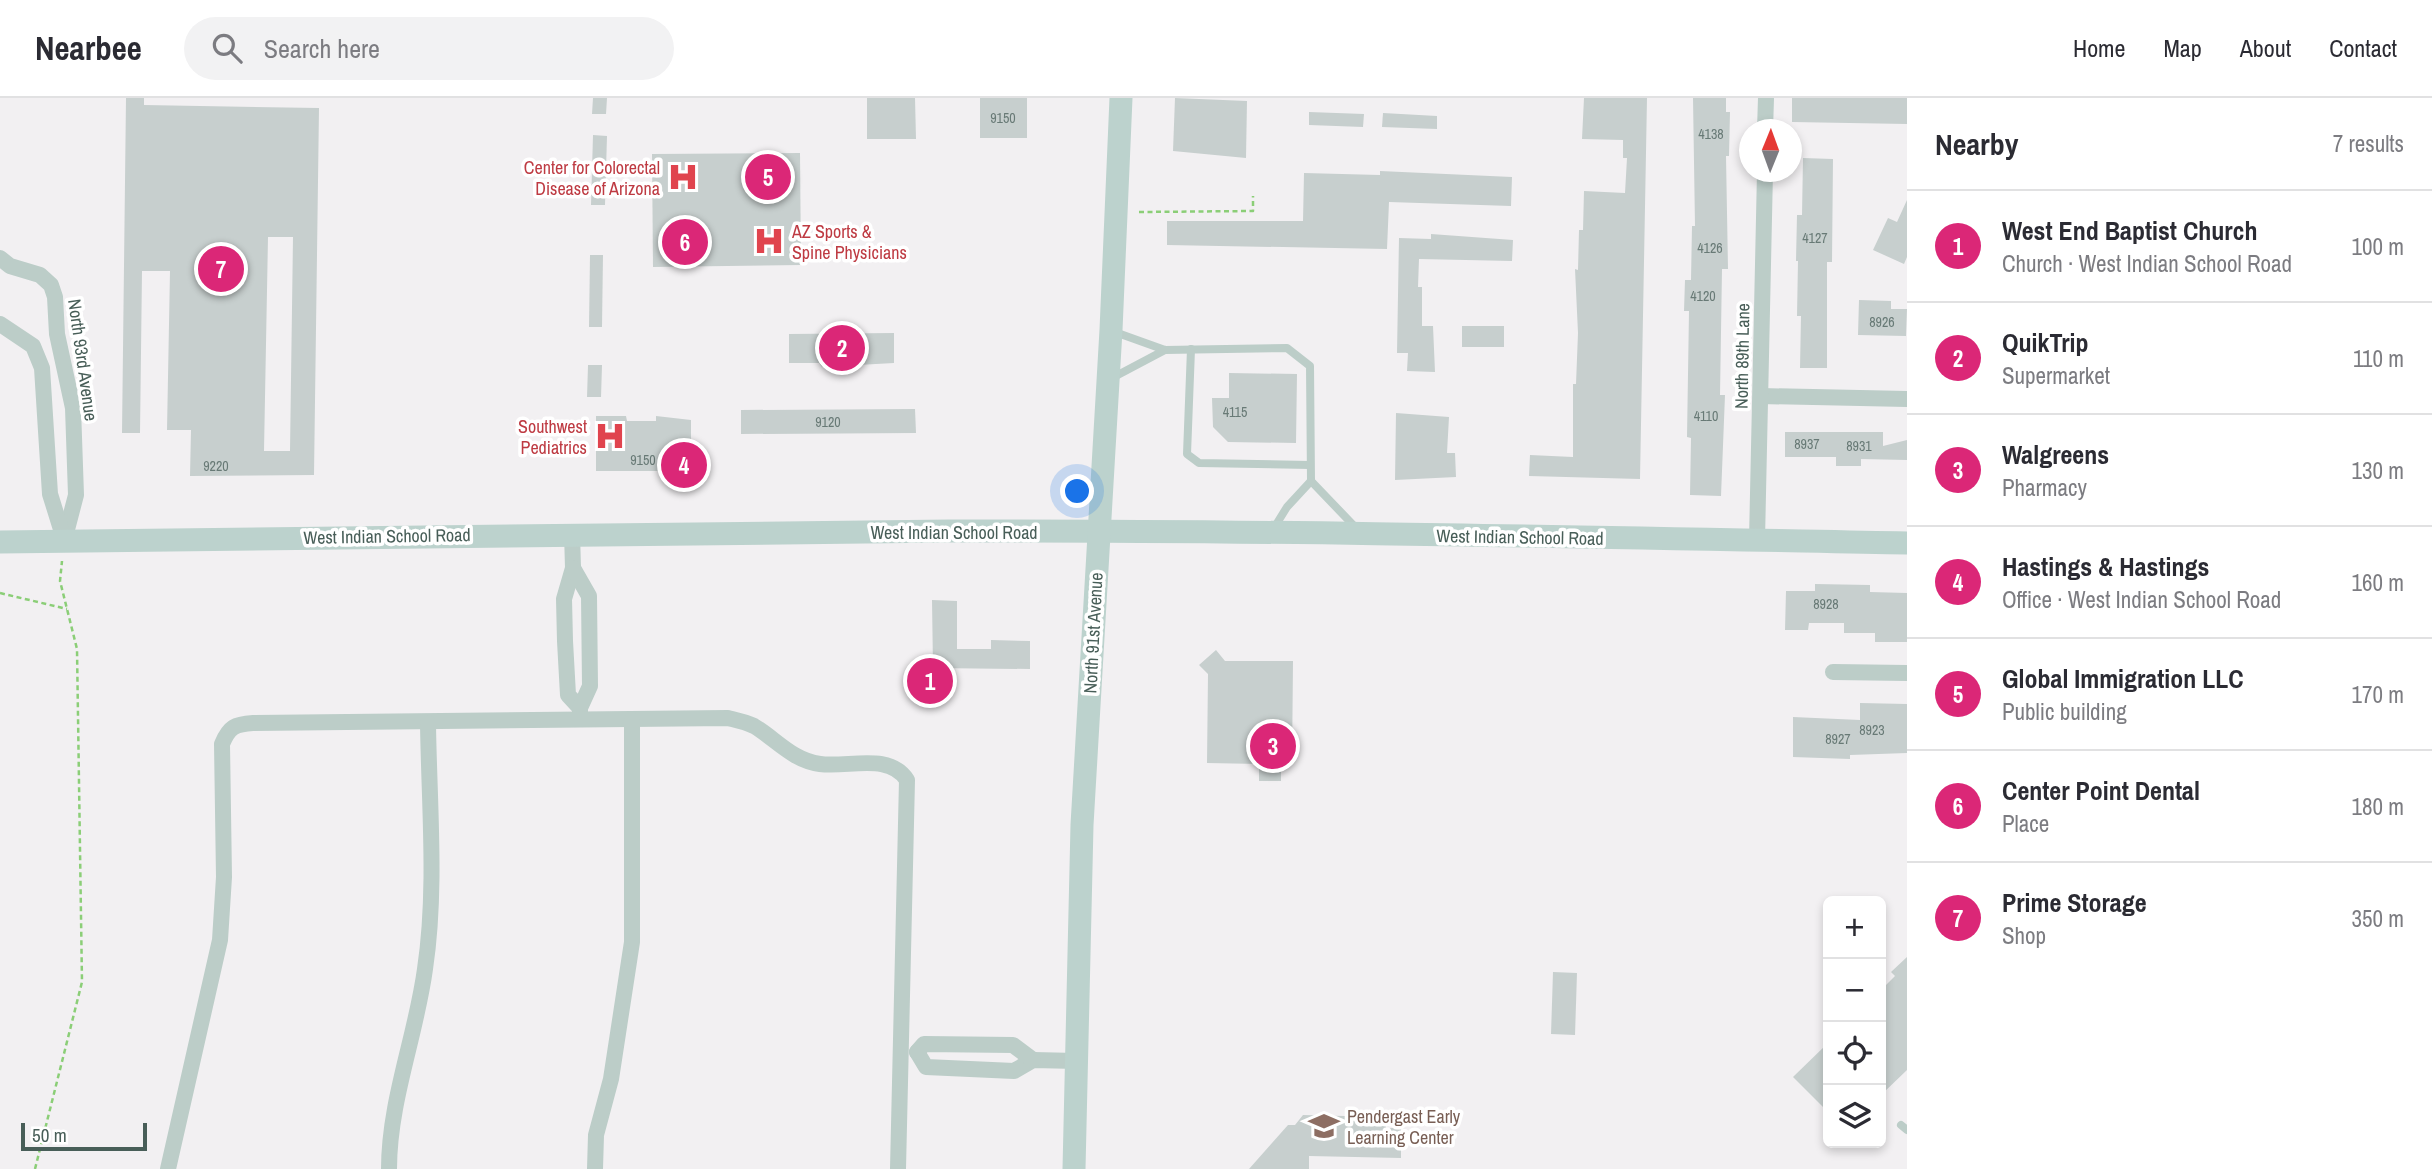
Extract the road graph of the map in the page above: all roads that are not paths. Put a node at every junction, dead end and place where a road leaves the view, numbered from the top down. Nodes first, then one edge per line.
1 (1121, 98) edge
2 (1766, 98) edge
3 (1765, 119) edge
4 (1765, 182) edge
5 (3, 266) edge
6 (0, 324) edge
7 (1111, 330) junction
8 (1191, 349) junction
9 (1165, 350) junction
10 (1108, 380) junction
11 (1760, 396) junction
12 (1907, 399) edge
13 (1310, 464) junction
14 (1311, 481) junction
15 (1098, 532) junction
16 (572, 533) junction
17 (1362, 533) junction
18 (1270, 534) junction
19 (1757, 540) junction
20 (64, 541) junction
21 (0, 542) edge
22 (1907, 543) edge
23 (573, 568) junction
24 (590, 640) junction
25 (565, 641) junction
26 (1833, 672) dead end
27 (1907, 673) edge
28 (580, 715) junction
29 (632, 720) junction
30 (428, 723) junction
31 (899, 1051) junction
32 (917, 1052) junction
33 (1032, 1060) junction
34 (1077, 1061) junction
35 (168, 1169) edge
36 (389, 1169) edge
37 (595, 1169) edge
38 (898, 1169) edge
39 (1074, 1169) edge

1 - 7 main road, North 91st Avenue
2 - 3 street
4 - 11 street, North 89th Lane
5 - 20 street, North 93rd Avenue
6 - 20 street
7 - 9 lane
7 - 10 main road, North 91st Avenue
8 - 9 lane
8 - 13 lane
8 - 13 lane
9 - 10 lane
10 - 15 main road, North 91st Avenue
11 - 12 street
11 - 19 street, North 89th Lane
13 - 14 lane
14 - 17 lane
14 - 18 lane
15 - 16 main road, West Indian School Road
15 - 18 main road, West Indian School Road
15 - 34 main road, North 91st Avenue
16 - 20 main road, West Indian School Road
16 - 23 street
17 - 18 main road, West Indian School Road
17 - 19 main road, West Indian School Road
19 - 22 main road, West Indian School Road
20 - 21 main road, West Indian School Road
23 - 24 street
23 - 25 street
24 - 25 street
24 - 28 street
25 - 28 street
26 - 27 street
28 - 29 street
28 - 30 street
29 - 31 street
29 - 37 street
30 - 35 street
30 - 36 street
31 - 32 street
31 - 38 street
32 - 33 street
32 - 33 street
33 - 34 street
34 - 39 main road, North 91st Avenue

